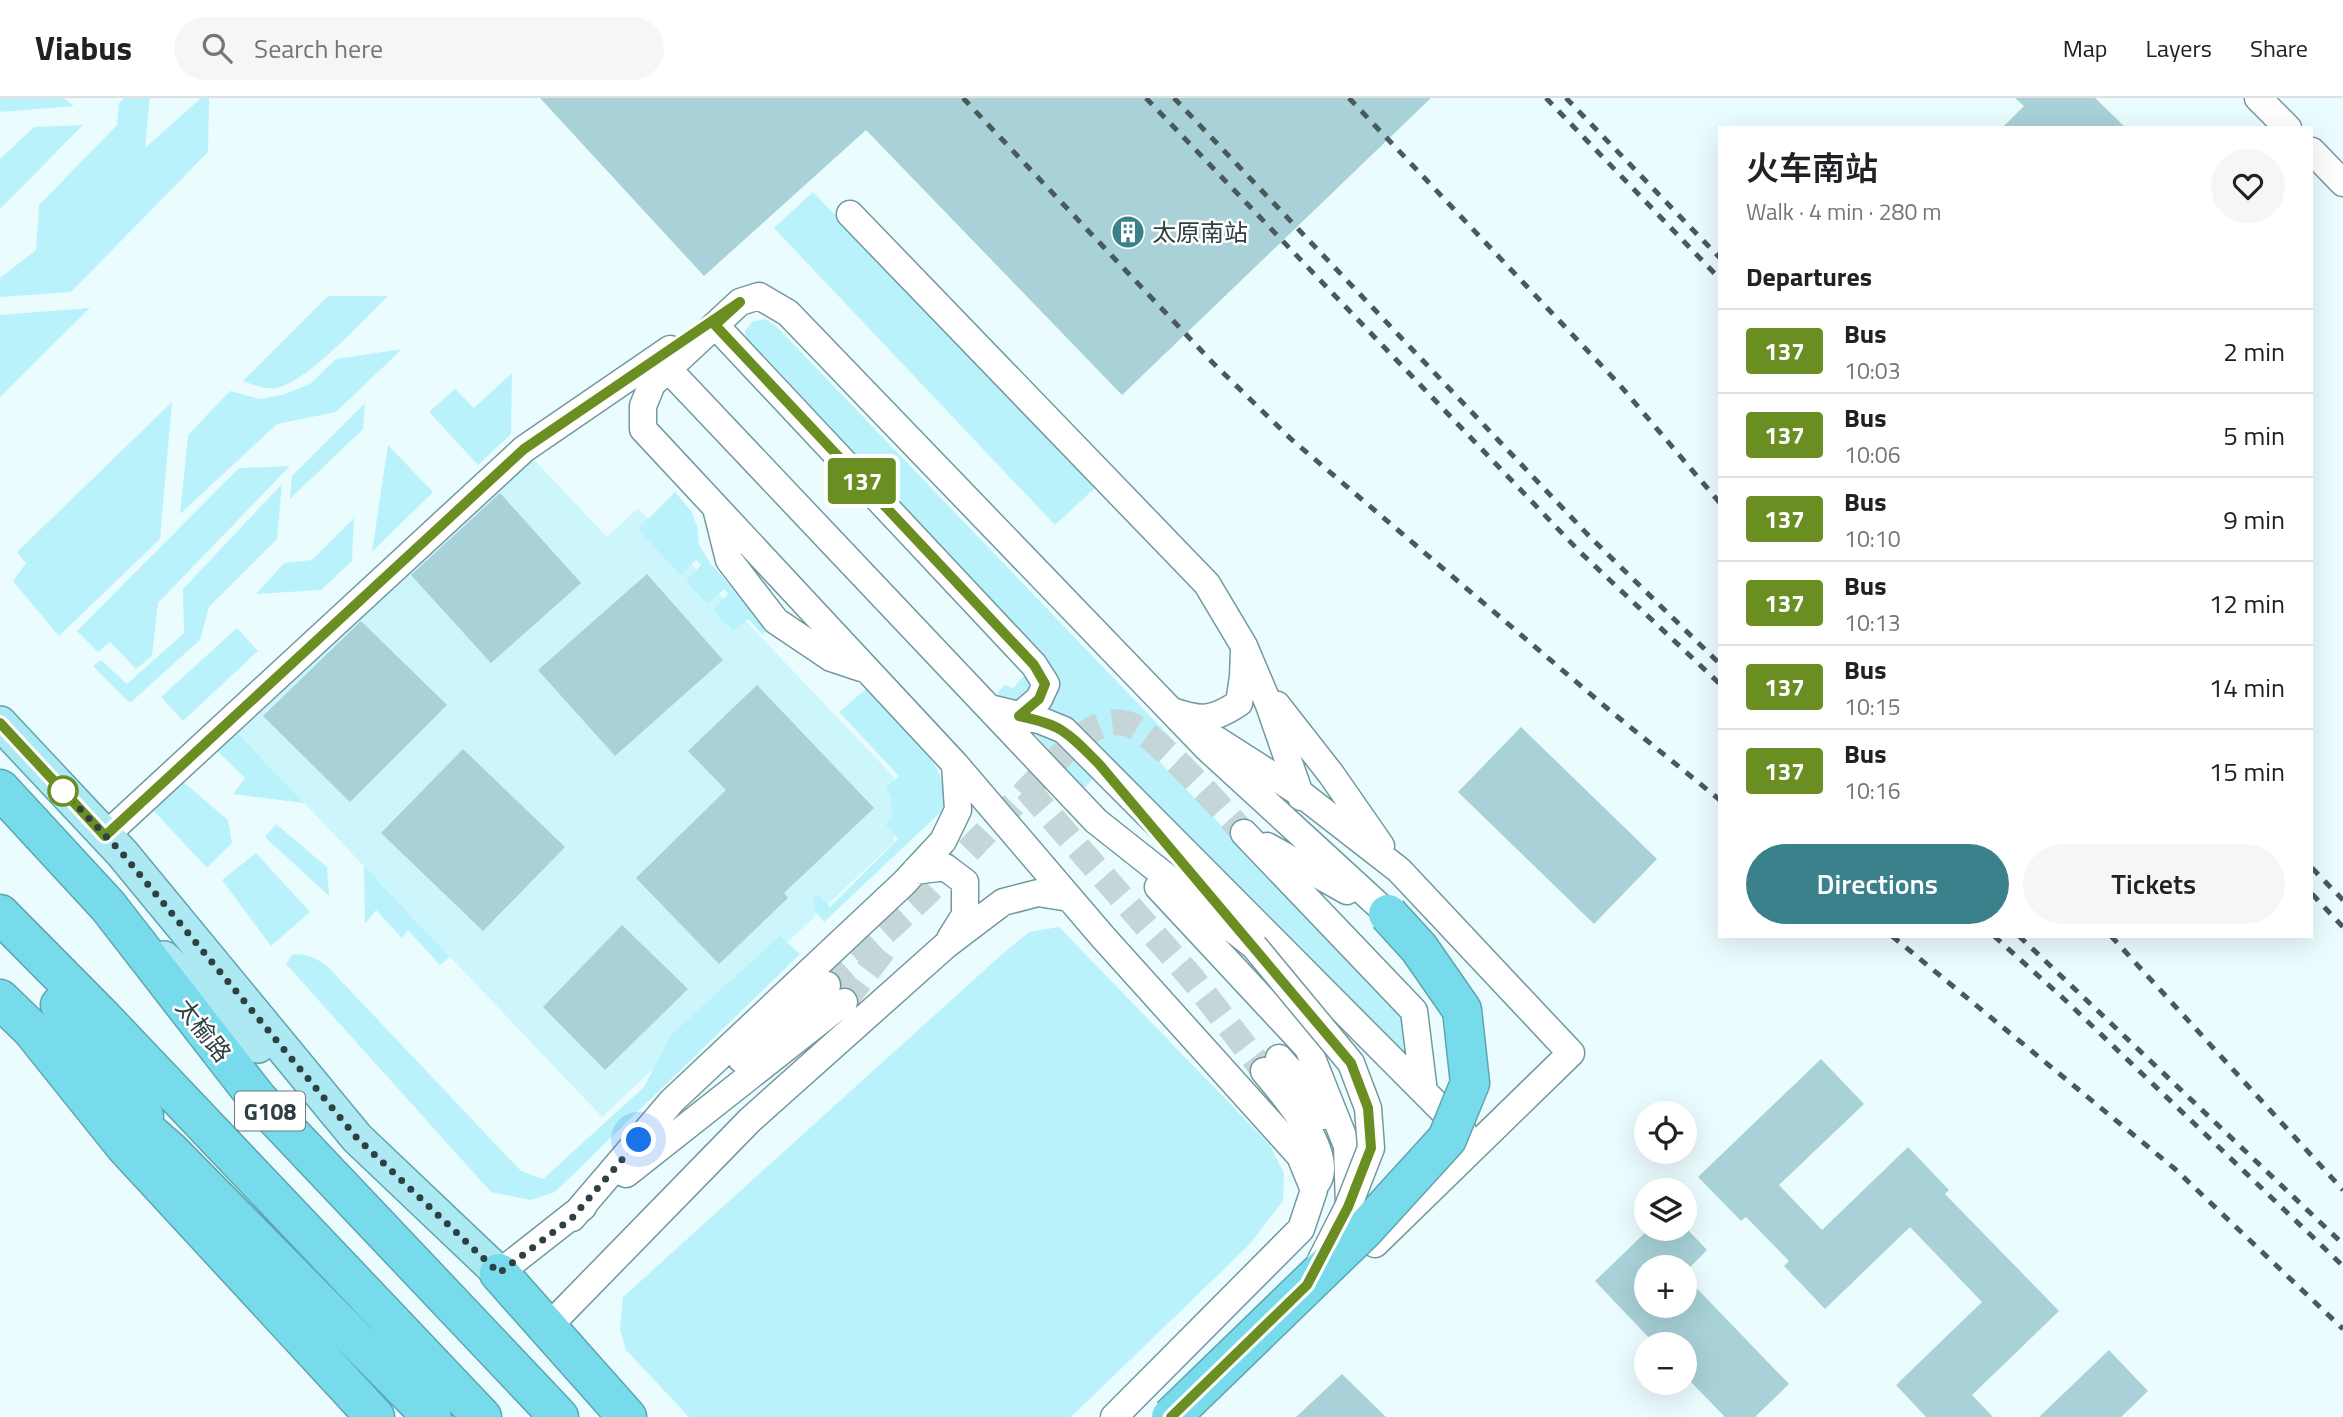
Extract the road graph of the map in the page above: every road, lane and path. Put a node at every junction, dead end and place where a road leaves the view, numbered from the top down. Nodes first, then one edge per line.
1 (2258, 98) edge
2 (2286, 126) edge
3 (2313, 152) edge
4 (2343, 183) edge
5 (850, 215) dead end
6 (740, 302) junction
7 (715, 325) junction
8 (668, 369) junction
9 (1244, 646) junction
10 (1261, 685) junction
11 (989, 708) junction
12 (1172, 711) junction
13 (1019, 716) junction
14 (0, 723) edge
15 (955, 764) junction
16 (1099, 764) junction
17 (0, 789) edge
18 (1300, 793) junction
19 (1097, 821) junction
20 (105, 836) junction
21 (1320, 852) junction
22 (1399, 870) junction
23 (915, 871) junction
24 (1069, 898) junction
25 (108, 906) junction
26 (0, 914) edge
27 (1388, 914) junction
28 (0, 930) edge
29 (945, 946) junction
30 (1254, 946) junction
31 (836, 994) tunnel mouth
32 (0, 999) edge
33 (31, 1030) junction
34 (1272, 1064) tunnel mouth
35 (1424, 1092) junction
36 (357, 1138) junction
37 (1477, 1145) junction
38 (170, 1151) junction
39 (1317, 1183) junction
40 (572, 1218) junction
41 (1351, 1266) junction
42 (499, 1273) junction
43 (1307, 1285) junction
44 (547, 1328) junction
45 (375, 1417) edge
46 (432, 1417) edge
47 (482, 1417) edge
48 (559, 1417) edge
49 (627, 1417) edge
50 (1114, 1417) edge
51 (1171, 1417) edge
52 (1196, 1417) edge

1 - 2 street
3 - 4 street
5 - 9 street
6 - 7 street
6 - 12 street
6 - 20 street
7 - 8 street
7 - 13 street
8 - 11 street
8 - 15 street
9 - 10 street
9 - 12 street
10 - 18 street
10 - 22 street
11 - 13 street
11 - 19 street
12 - 18 street
12 - 21 street
13 - 16 street
14 - 20 main road
15 - 23 street
15 - 24 street
16 - 30 street
16 - 35 street
17 - 25 highway, 太榆路 / G108
18 - 21 street
18 - 22 street
19 - 30 street
19 - 41 street
20 - 36 main road
21 - 27 street
22 - 37 street
23 - 29 street
23 - 40 street
24 - 29 street
24 - 39 street
25 - 36 main road
25 - 48 highway, 太榆路 / G108
26 - 47 highway, G108
27 - 35 street
27 - 43 highway, bridge
28 - 38 highway
29 - 44 street
30 - 43 street, bridge
31 - 40 street
32 - 33 highway
33 - 38 highway
33 - 45 highway
34 - 39 street
35 - 37 street
36 - 42 main road
37 - 41 street
38 - 46 highway
39 - 50 street
40 - 42 street
41 - 52 street
42 - 44 highway
43 - 51 highway, bridge
44 - 49 highway

